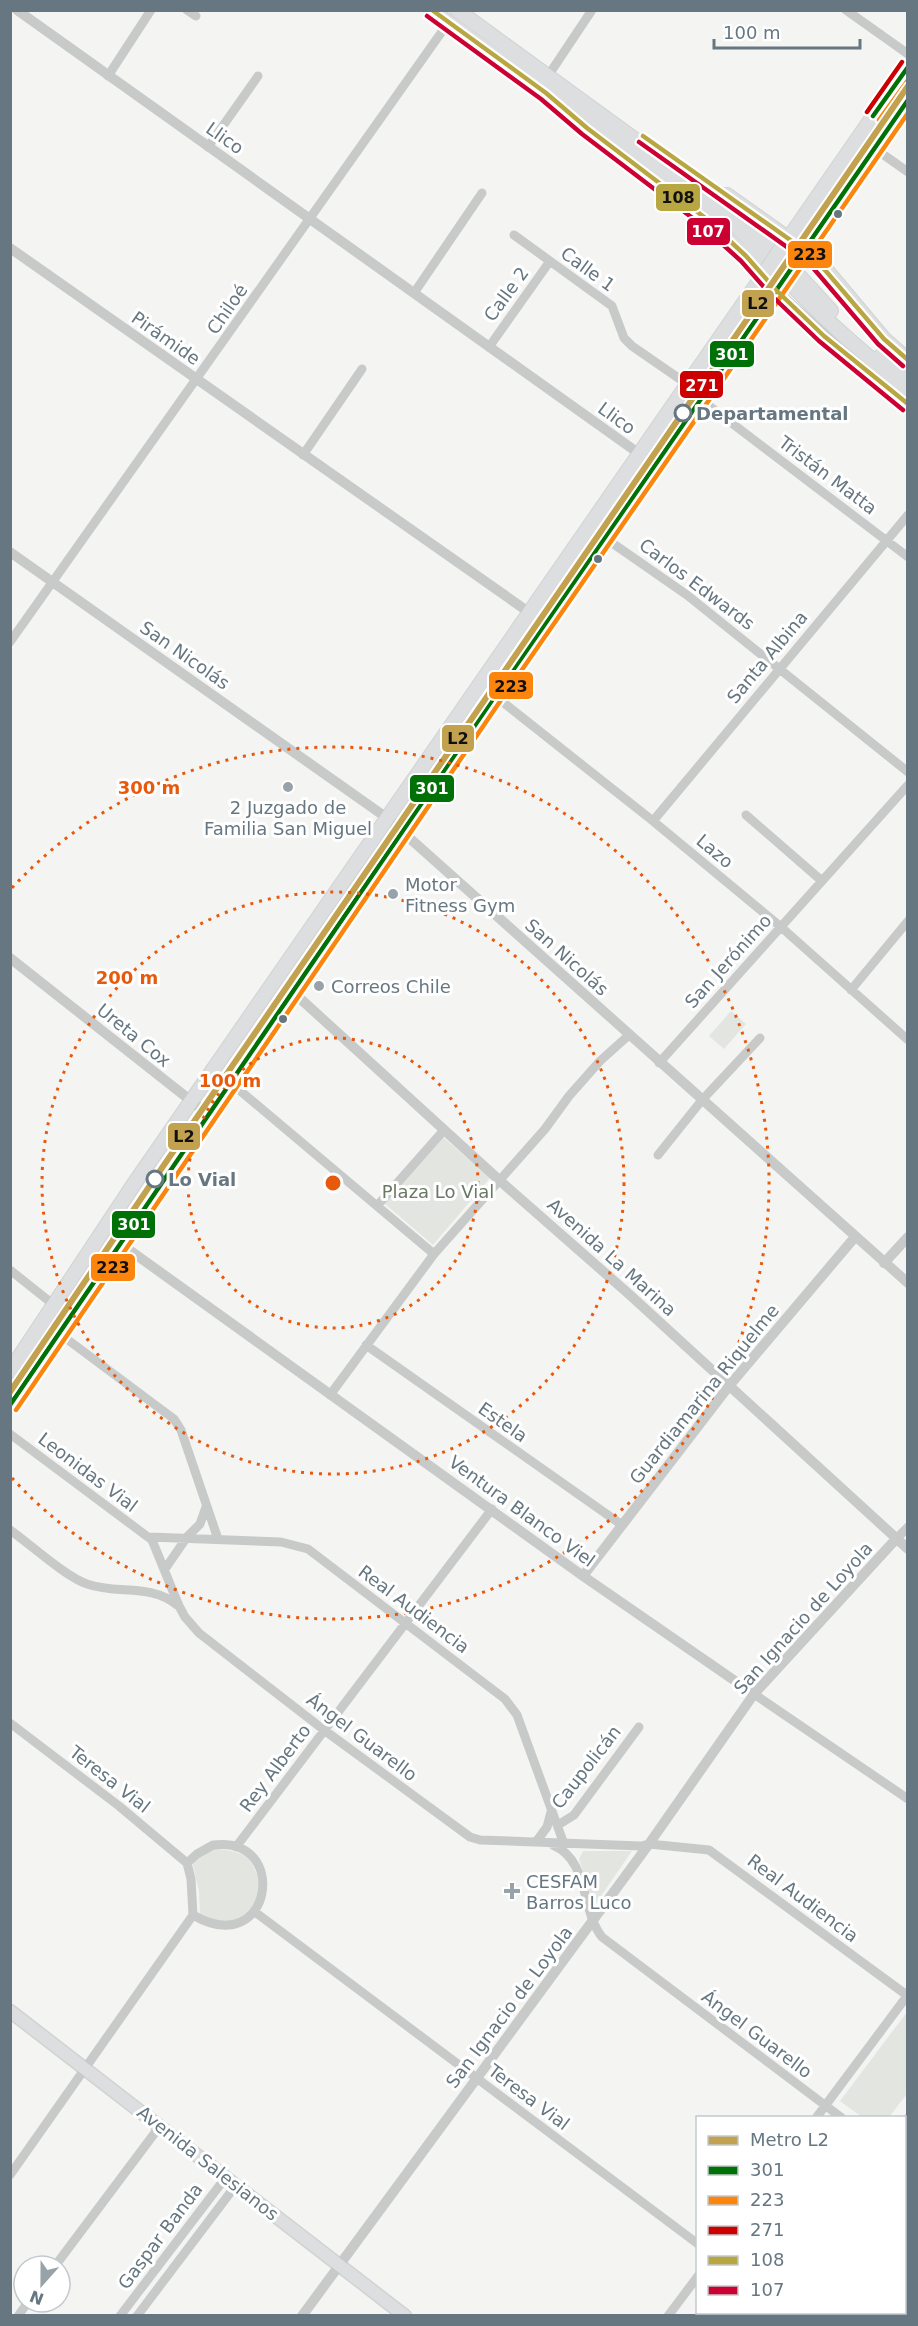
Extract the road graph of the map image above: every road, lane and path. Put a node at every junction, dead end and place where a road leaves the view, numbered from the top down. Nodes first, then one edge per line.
1 (17, 10) edge
2 (151, 10) edge
3 (187, 10) edge
4 (431, 10) edge
5 (457, 10) edge
6 (592, 10) edge
7 (846, 10) edge
8 (196, 16) dead end
9 (448, 23) junction
10 (908, 54) edge
11 (908, 66) edge
12 (108, 76) junction
13 (258, 76) dead end
14 (548, 76) junction
15 (561, 86) junction
16 (546, 93) junction
17 (908, 99) edge
18 (208, 147) junction
19 (874, 148) junction
20 (908, 172) edge
21 (482, 193) dead end
22 (310, 220) junction
23 (514, 235) dead end
24 (785, 243) junction
25 (10, 248) edge
26 (801, 254) junction
27 (550, 261) junction
28 (764, 273) junction
29 (778, 287) junction
30 (414, 293) junction
31 (489, 347) junction
32 (908, 360) edge
33 (362, 369) dead end
34 (908, 377) edge
35 (197, 380) junction
36 (687, 384) junction
37 (908, 390) edge
38 (700, 399) junction
39 (908, 404) edge
40 (639, 454) junction
41 (303, 455) junction
42 (655, 465) junction
43 (908, 515) edge
44 (605, 538) junction
45 (886, 540) junction
46 (10, 552) edge
47 (908, 557) edge
48 (53, 582) junction
49 (530, 613) junction
50 (548, 619) junction
51 (10, 642) edge
52 (779, 668) junction
53 (495, 696) junction
54 (908, 772) edge
55 (908, 785) edge
56 (746, 816) dead end
57 (387, 818) junction
58 (653, 821) junction
59 (403, 831) junction
60 (822, 881) junction
61 (908, 921) edge
62 (781, 927) junction
63 (10, 958) edge
64 (851, 990) junction
65 (293, 992) junction
66 (629, 1035) junction
67 (760, 1038) dead end
68 (908, 1040) edge
69 (659, 1063) junction
70 (231, 1083) junction
71 (702, 1100) junction
72 (192, 1102) junction
73 (209, 1115) junction
74 (444, 1130) junction
75 (658, 1155) dead end
76 (498, 1179) junction
77 (377, 1206) junction
78 (855, 1237) junction
79 (908, 1237) edge
80 (121, 1244) junction
81 (434, 1254) junction
82 (884, 1263) junction
83 (10, 1270) edge
84 (908, 1283) edge
85 (54, 1305) junction
86 (60, 1334) junction
87 (366, 1345) junction
88 (10, 1371) edge
89 (729, 1386) junction
90 (330, 1395) junction
91 (10, 1406) edge
92 (10, 1434) edge
93 (206, 1505) junction
94 (492, 1509) junction
95 (622, 1525) junction
96 (908, 1527) edge
97 (10, 1530) edge
98 (146, 1536) junction
99 (187, 1537) junction
100 (218, 1539) junction
101 (896, 1539) junction
102 (908, 1549) edge
103 (165, 1569) junction
104 (583, 1576) junction
105 (179, 1606) junction
106 (405, 1624) junction
107 (754, 1694) junction
108 (10, 1723) edge
109 (639, 1727) dead end
110 (324, 1730) junction
111 (908, 1799) edge
112 (552, 1809) junction
113 (558, 1825) junction
114 (536, 1842) junction
115 (549, 1843) junction
116 (564, 1844) junction
117 (585, 1844) junction
118 (649, 1844) junction
119 (236, 1847) junction
120 (187, 1863) junction
121 (575, 1863) junction
122 (255, 1912) junction
123 (193, 1915) junction
124 (593, 1922) junction
125 (907, 1996) edge
126 (10, 2011) edge
127 (85, 2068) junction
128 (477, 2079) junction
129 (825, 2105) junction
130 (817, 2116) edge
131 (839, 2116) edge
132 (160, 2126) junction
133 (10, 2175) edge
134 (226, 2177) junction
135 (236, 2185) junction
136 (696, 2243) edge
137 (64, 2254) edge
138 (339, 2265) junction
139 (696, 2279) edge
140 (120, 2316) edge
141 (137, 2316) edge
142 (302, 2316) edge
143 (405, 2316) edge
144 (668, 2316) edge

1 - 12 street, Llico
2 - 12 street
3 - 8 street
4 - 9 main road
5 - 14 main road
6 - 14 street
7 - 10 street
9 - 16 main road
9 - 22 street, Chiloé
11 - 24 main road
12 - 18 street, Llico
13 - 18 street
14 - 15 main road
15 - 24 main road
15 - 34 main road
16 - 28 main road
16 - 37 main road
17 - 19 main road
18 - 22 street, Llico
19 - 20 street
19 - 26 main road
21 - 30 street
22 - 30 street, Llico
22 - 35 street, Chiloé
23 - 27 street, Calle 1
24 - 26 main road
24 - 28 main road, bridge
25 - 35 street, Pirámide
26 - 29 main road, bridge
26 - 32 main road
27 - 31 street, Calle 2
27 - 36 street, Calle 1
28 - 29 main road
28 - 36 main road
29 - 38 main road
29 - 39 street
30 - 31 street, Llico
31 - 40 street, Llico
33 - 41 street
35 - 41 street, Pirámide
35 - 48 street, Chiloé
36 - 40 main road
38 - 42 main road
38 - 45 street, Tristán Matta
40 - 42 street, Llico
40 - 49 main road
41 - 49 street, Pirámide
42 - 44 main road
43 - 45 street, Santa Albina
44 - 50 main road
44 - 52 street, Carlos Edwards
45 - 47 street, Tristán Matta
45 - 52 street, Santa Albina
46 - 48 street, San Nicolás
48 - 51 street, Chiloé
48 - 57 street, San Nicolás
49 - 50 main road
49 - 57 main road
50 - 53 main road
52 - 54 street, Carlos Edwards
52 - 58 street, Santa Albina
53 - 58 street, Lazo
53 - 59 main road
55 - 60 street, San Jerónimo
56 - 60 street
57 - 59 street, San Nicolás
57 - 72 main road
58 - 62 street, Lazo
59 - 65 main road
59 - 66 street, San Nicolás
60 - 62 street, San Jerónimo
61 - 64 street
62 - 64 street, Lazo
62 - 69 street, San Jerónimo
63 - 72 street, Ureta Cox
64 - 68 street, Lazo
65 - 70 main road
65 - 74 street, Avenida La Marina
66 - 69 street, San Nicolás
66 - 76 street
67 - 71 street
69 - 71 street, San Nicolás
70 - 73 main road
70 - 77 street
71 - 75 street
71 - 78 street, San Nicolás
72 - 73 street, Ureta Cox
72 - 85 main road
73 - 80 main road
74 - 76 street, Avenida La Marina
74 - 77 street
76 - 81 street
76 - 89 street, Avenida La Marina
77 - 81 street
78 - 82 street, San Nicolás
78 - 89 street, Guardiamarina Riquelme
79 - 82 street
80 - 86 main road
80 - 90 street, Ventura Blanco Viel
81 - 87 street
82 - 84 street, San Nicolás
83 - 85 street
85 - 88 main road
86 - 91 main road
86 - 93 street
87 - 90 street
87 - 95 street, Estela
89 - 95 street, Guardiamarina Riquelme
89 - 101 street, Avenida La Marina
90 - 94 street, Ventura Blanco Viel
92 - 98 street, Leonidas Vial
93 - 99 street
93 - 100 street
94 - 104 street, Ventura Blanco Viel
94 - 106 street, Rey Alberto
95 - 104 street, Guardiamarina Riquelme
96 - 101 street, San Ignacio de Loyola
97 - 105 street, Ángel Guarello
98 - 99 street, Leonidas Vial
98 - 103 street, Leonidas Vial
99 - 100 street, Leonidas Vial
99 - 103 street
100 - 106 street, Real Audiencia
101 - 102 street, Avenida La Marina
101 - 107 street, San Ignacio de Loyola
103 - 105 street, Ángel Guarello
104 - 107 street, Ventura Blanco Viel
105 - 110 street, Ángel Guarello
106 - 110 street, Rey Alberto
106 - 112 street, Real Audiencia
107 - 111 street, Ventura Blanco Viel
107 - 118 street, San Ignacio de Loyola
108 - 120 street, Teresa Vial
109 - 113 street, Caupolicán
110 - 114 street, Ángel Guarello
110 - 119 street, Rey Alberto
112 - 113 street, Real Audiencia
112 - 114 street
113 - 116 street, Real Audiencia
114 - 115 street, Ángel Guarello
115 - 116 street, Ángel Guarello
115 - 121 street
116 - 117 street, Real Audiencia
117 - 118 street, Real Audiencia
117 - 121 street
118 - 124 street, San Ignacio de Loyola
118 - 125 street, Real Audiencia
119 - 120 street
119 - 122 street
120 - 123 street
121 - 124 street, Ángel Guarello
122 - 123 street
122 - 128 street, Teresa Vial
123 - 127 street
124 - 128 street, San Ignacio de Loyola
124 - 129 street, Ángel Guarello
125 - 129 street
126 - 127 main road, Avenida Salesianos
127 - 132 main road, Avenida Salesianos
127 - 133 street
128 - 136 street, Teresa Vial
128 - 138 street, San Ignacio de Loyola
129 - 130 street
129 - 131 street, Ángel Guarello
132 - 134 main road, Avenida Salesianos
132 - 137 street
134 - 135 main road, Avenida Salesianos
134 - 140 street, Gaspar Banda
135 - 138 main road, Avenida Salesianos
135 - 141 street, Gaspar Banda
138 - 142 street, San Ignacio de Loyola
138 - 143 main road, Avenida Salesianos
139 - 144 street

